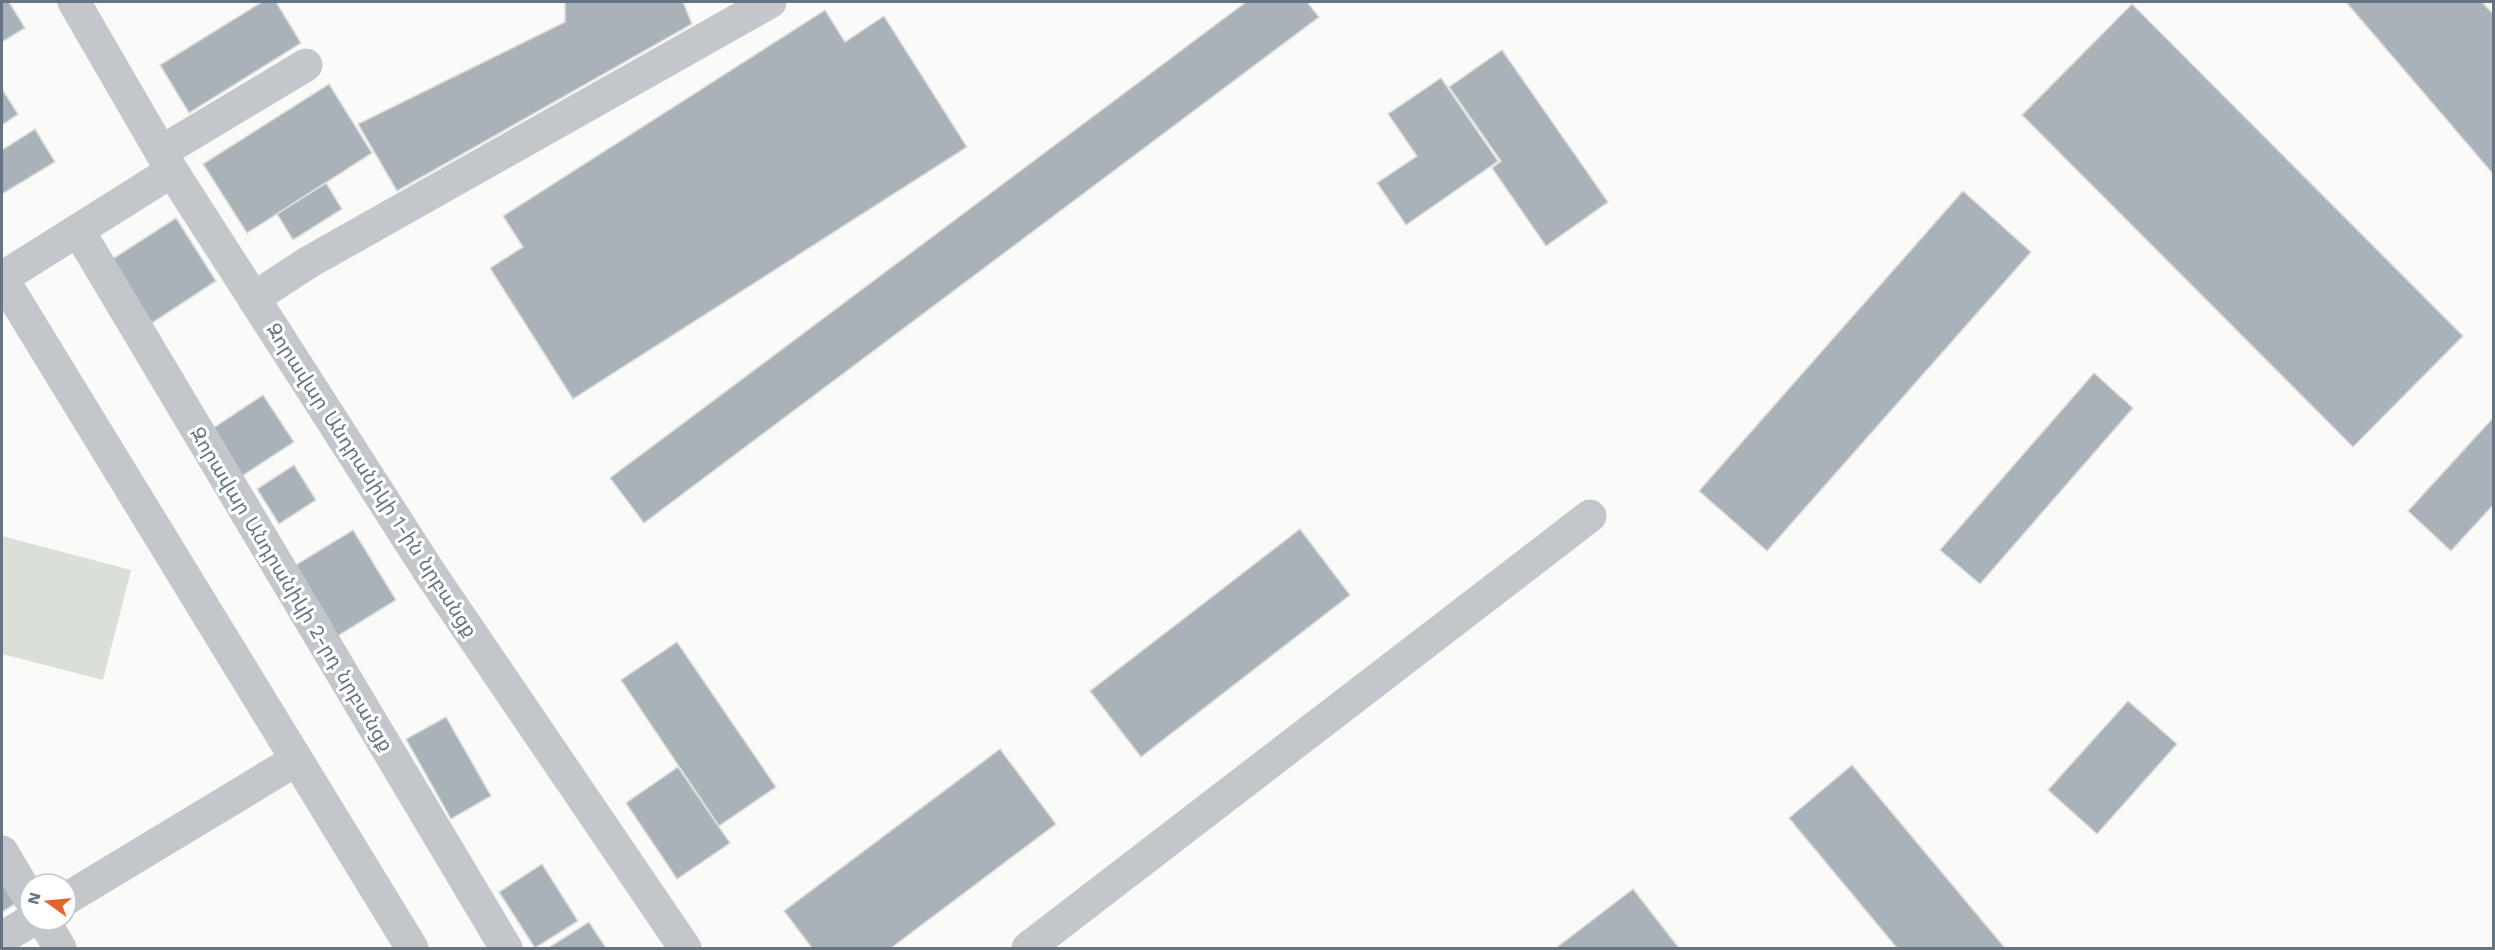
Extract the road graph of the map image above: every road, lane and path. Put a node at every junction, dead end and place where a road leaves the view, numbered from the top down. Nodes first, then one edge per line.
1 (74, 2) edge
2 (770, 2) edge
3 (306, 65) dead end
4 (167, 162) junction
5 (78, 230) junction
6 (2, 278) edge
7 (254, 298) junction
8 (1590, 516) dead end
9 (296, 760) junction
10 (2, 852) edge
11 (18, 879) edge
12 (78, 892) edge
13 (18, 928) edge
14 (50, 932) edge
15 (2, 938) edge
16 (60, 948) edge
17 (412, 948) edge
18 (506, 948) edge
19 (685, 948) edge
20 (1028, 948) edge

1 - 4 street, Զորավար Անդրանիկի 1-ին նրբանցք
2 - 7 street
3 - 4 street
4 - 5 street
4 - 7 street, Զորավար Անդրանիկի 1-ին նրբանցք
5 - 6 street
5 - 18 street, Զորավար Անդրանիկի 2-րդ նրբանցք
6 - 9 street
7 - 19 street, Զորավար Անդրանիկի 1-ին նրբանցք
8 - 20 street
9 - 12 street
9 - 17 street
10 - 11 street
13 - 15 street
14 - 16 street

